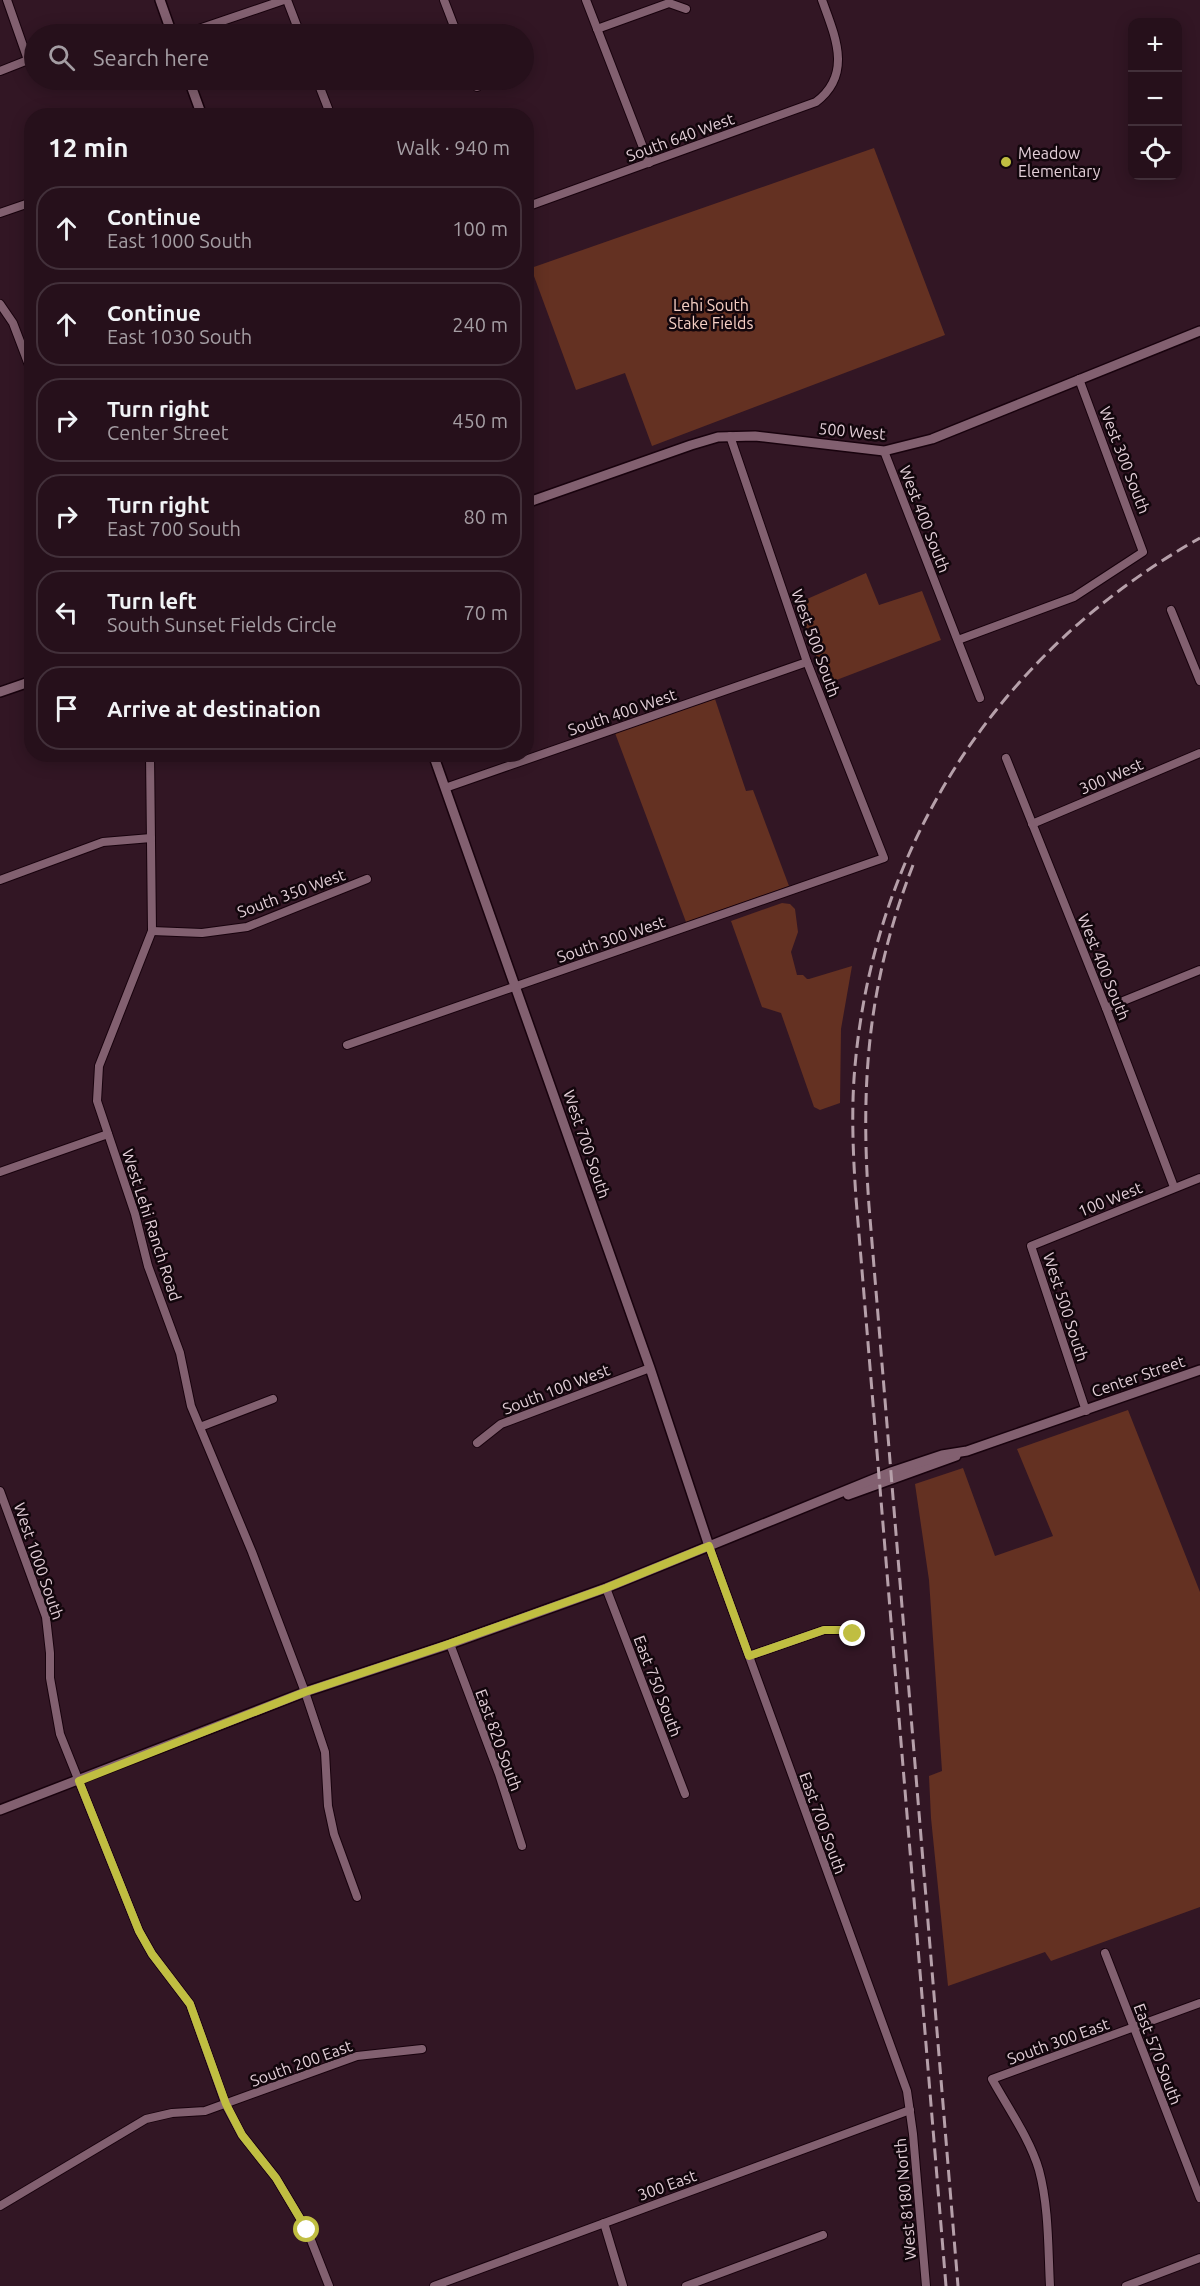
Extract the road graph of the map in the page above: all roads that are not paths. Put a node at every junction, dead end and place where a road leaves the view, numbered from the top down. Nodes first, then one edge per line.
1 (8, 0) edge
2 (160, 0) edge
3 (285, 0) edge
4 (444, 0) edge
5 (586, 0) edge
6 (822, 0) edge
7 (686, 9) dead end
8 (168, 24) edge
9 (214, 24) edge
10 (296, 24) edge
11 (454, 24) edge
12 (597, 29) junction
13 (24, 48) edge
14 (24, 62) edge
15 (0, 71) edge
16 (193, 90) edge
17 (320, 90) edge
18 (199, 108) edge
19 (328, 108) edge
20 (649, 163) junction
21 (534, 204) edge
22 (24, 205) edge
23 (0, 213) edge
24 (0, 304) edge
25 (1200, 332) edge
26 (24, 348) edge
27 (1079, 379) junction
28 (730, 436) junction
29 (884, 451) junction
30 (534, 500) edge
31 (1172, 610) dead end
32 (958, 640) junction
33 (807, 662) junction
34 (1200, 681) edge
35 (24, 684) edge
36 (0, 692) edge
37 (980, 698) dead end
38 (1200, 753) edge
39 (534, 757) edge
40 (1006, 758) dead end
41 (150, 762) edge
42 (436, 762) edge
43 (520, 762) edge
44 (445, 788) junction
45 (1032, 824) junction
46 (151, 838) junction
47 (884, 858) joint
48 (367, 879) dead end
49 (0, 880) edge
50 (152, 931) junction
51 (1200, 970) edge
52 (515, 986) junction
53 (1106, 1008) junction
54 (347, 1045) dead end
55 (108, 1134) junction
56 (0, 1172) edge
57 (1200, 1178) edge
58 (1174, 1187) junction
59 (1031, 1246) joint
60 (650, 1368) junction
61 (1200, 1371) edge
62 (273, 1399) dead end
63 (1086, 1411) junction
64 (200, 1427) junction
65 (477, 1443) dead end
66 (0, 1491) edge
67 (709, 1546) junction
68 (606, 1588) junction
69 (853, 1634) dead end
70 (450, 1644) junction
71 (749, 1656) junction
72 (305, 1692) junction
73 (79, 1781) junction
74 (685, 1794) dead end
75 (0, 1810) edge
76 (522, 1846) dead end
77 (357, 1897) dead end
78 (1105, 1953) dead end
79 (1200, 2003) edge
80 (1133, 2028) junction
81 (422, 2049) dead end
82 (226, 2104) junction
83 (910, 2110) junction
84 (1200, 2198) edge
85 (0, 2206) edge
86 (604, 2223) junction
87 (823, 2235) dead end
88 (1200, 2258) edge
89 (438, 2285) edge
90 (329, 2286) edge
91 (623, 2286) edge
92 (686, 2286) edge
93 (926, 2286) edge
94 (1050, 2286) edge
95 (1126, 2286) edge

1 - 13 street
2 - 8 street
3 - 9 street
3 - 10 street
4 - 11 street
5 - 12 street
6 - 20 street, South 640 West
7 - 12 street
12 - 20 street
14 - 15 street
16 - 18 street
17 - 19 street
20 - 21 street, South 640 West
22 - 23 street
24 - 26 street
25 - 27 street, 500 West
27 - 29 street, 500 West
27 - 32 street, West 300 South
28 - 29 street, 500 West
28 - 30 street, 500 West
28 - 33 street, West 500 South
29 - 32 street, West 400 South
31 - 34 street
32 - 37 street, West 400 South
33 - 39 street, South 400 West
33 - 47 street, West 500 South
35 - 36 street
38 - 45 street, 300 West
40 - 45 street, West 400 South
41 - 46 street, West Lehi Ranch Road
42 - 44 street, West 700 South
43 - 44 street, South 400 West
44 - 52 street, West 700 South
45 - 53 street, West 400 South
46 - 49 street
46 - 50 street, West Lehi Ranch Road
47 - 52 street, South 300 West
48 - 50 street, South 350 West
50 - 55 street, West Lehi Ranch Road
51 - 53 street
52 - 54 street, South 300 West
52 - 60 street, West 700 South
53 - 58 street, West 400 South
55 - 56 street
55 - 64 street, West Lehi Ranch Road
57 - 58 street, 100 West
58 - 59 street, 100 West
59 - 63 street, West 500 South
60 - 65 street, South 100 West
60 - 67 street, West 700 South
61 - 63 street, Center Street
62 - 64 street
63 - 67 street, Center Street
64 - 72 street, West Lehi Ranch Road
66 - 73 street, West 1000 South
67 - 68 street
67 - 71 street, East 700 South
68 - 70 street
68 - 74 street, East 750 South
69 - 71 street
70 - 72 street
70 - 76 street, East 820 South
71 - 83 street, East 700 South
72 - 73 street
72 - 77 street, West Lehi Ranch Road
73 - 75 street
73 - 82 street, West 1000 South
78 - 80 street, East 570 South
79 - 80 street, South 300 East
80 - 84 street, East 570 South
80 - 94 street, South 300 East
81 - 82 street, South 200 East
82 - 85 street, South 200 East
82 - 90 street, West 1000 South
83 - 86 street, 300 East
83 - 93 street, West 8180 North
86 - 89 street, 300 East
86 - 91 street
87 - 92 street
88 - 95 street

